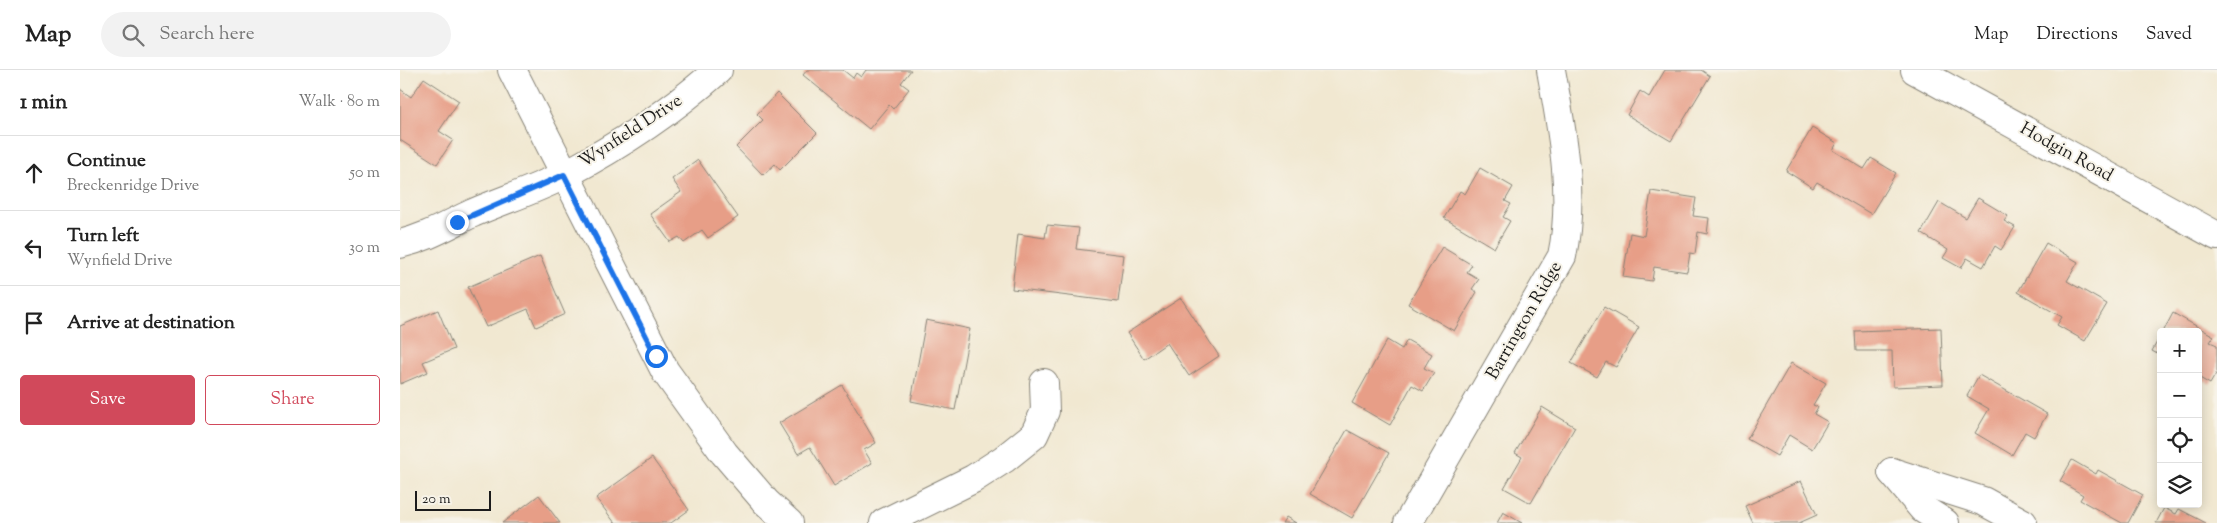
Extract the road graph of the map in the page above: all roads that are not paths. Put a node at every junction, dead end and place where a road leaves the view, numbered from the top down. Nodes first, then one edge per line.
1 (512, 70) edge
2 (718, 70) edge
3 (1551, 70) edge
4 (1915, 70) edge
5 (564, 175) junction
6 (2217, 236) edge
7 (400, 244) edge
8 (1044, 383) dead end
9 (789, 523) edge
10 (884, 523) edge
11 (1408, 523) edge
12 (1945, 523) edge
13 (2023, 523) edge

1 - 5 street
2 - 5 street, Wynfield Drive
3 - 11 street, Barrington Ridge
4 - 6 street, Hodgin Road
5 - 7 street, Wynfield Drive
5 - 9 street
8 - 10 street
12 - 13 street

